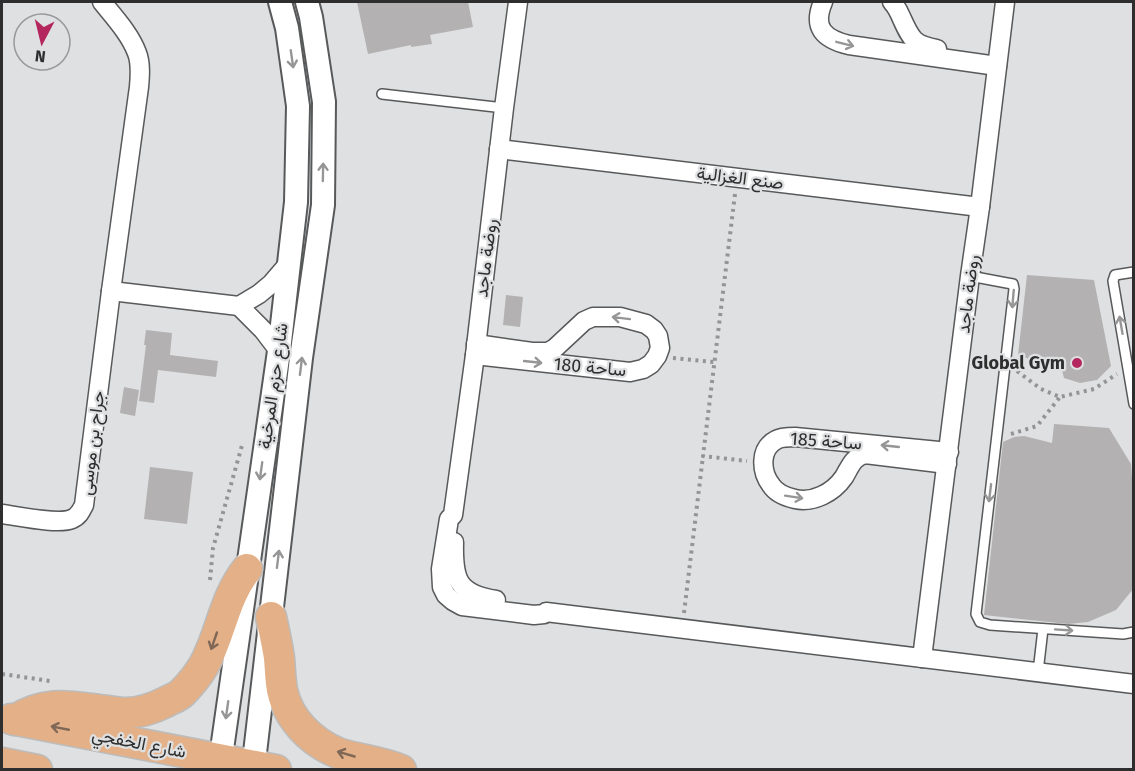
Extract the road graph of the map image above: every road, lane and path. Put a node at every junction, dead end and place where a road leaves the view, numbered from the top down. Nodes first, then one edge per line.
1 (102, 2) edge
2 (280, 2) edge
3 (307, 2) edge
4 (518, 2) edge
5 (823, 2) edge
6 (892, 2) edge
7 (1005, 2) edge
8 (903, 21) junction
9 (887, 51) junction
10 (998, 60) junction
11 (382, 94) dead end
12 (504, 108) junction
13 (499, 149) junction
14 (737, 178) junction
15 (980, 207) junction
16 (289, 263) junction
17 (1134, 272) edge
18 (970, 276) junction
19 (111, 291) junction
20 (239, 306) junction
21 (568, 336) junction
22 (475, 350) junction
23 (279, 351) junction
24 (657, 356) junction
25 (714, 362) junction
26 (1006, 363) junction
27 (586, 367) junction
28 (1128, 367) junction
29 (1060, 397) junction
30 (1134, 404) edge
31 (997, 435) junction
32 (244, 436) dead end
33 (835, 440) junction
34 (703, 456) junction
35 (948, 458) junction
36 (762, 462) junction
37 (846, 471) junction
38 (2, 514) edge
39 (247, 569) junction
40 (210, 583) dead end
41 (271, 617) junction
42 (682, 628) junction
43 (1043, 629) junction
44 (1134, 632) edge
45 (922, 658) junction
46 (1038, 672) junction
47 (2, 674) edge
48 (60, 682) dead end
49 (1134, 684) edge
50 (8, 719) edge
51 (2, 763) edge
52 (220, 764) edge
53 (258, 768) edge
54 (37, 770) edge
55 (401, 770) edge

1 - 19 street, جراح بن موسى
2 -> 16 street, شارع حزم المرخية
41 -> 3 street, شارع حزم المرخية
4 - 12 street, روضة ماجد
5 -> 9 street
6 - 8 street
7 - 10 street, روضة ماجد
8 - 9 street
8 - 10 street
9 - 10 street
10 - 15 street, روضة ماجد
11 - 12 lane
12 - 13 street, روضة ماجد
13 - 14 street, صنع الغزالية
13 - 22 street, روضة ماجد
14 - 15 street, صنع الغزالية
14 - 25 path
15 - 18 street, روضة ماجد
16 - 20 street
16 - 23 street, شارع حزم المرخية
28 -> 17 lane
18 -> 26 lane
18 - 35 street, روضة ماجد
19 - 20 street
19 - 38 street, جراح بن موسى
20 - 23 street
21 - 22 street, ساحة 180
24 -> 21 street, ساحة 180
21 - 27 street
22 -> 27 street, ساحة 180
22 - 42 street, روضة ماجد
23 -> 39 street, شارع حزم المرخية
24 - 25 path
24 - 27 street, ساحة 180
25 - 34 path
26 - 29 path
26 - 31 lane
28 - 29 path
28 - 30 lane
29 - 31 path
31 -> 43 lane
32 - 40 path
35 -> 33 street, ساحة 185
33 - 36 street, ساحة 185
33 - 37 street
34 - 36 path
34 - 42 path
35 - 37 street, ساحة 185
35 - 45 street, روضة ماجد
36 -> 37 street, ساحة 185
39 -> 50 highway
39 -> 52 street, شارع حزم المرخية
41 - 53 street, شارع حزم المرخية
55 -> 41 highway
42 - 45 street, روضة ماجد
43 -> 44 lane
43 - 46 lane
45 - 46 street, روضة ماجد
46 - 49 street, روضة ماجد
47 - 48 path
52 -> 50 highway, شارع الخفجي
51 - 54 highway
52 - 53 highway, شارع الخفجي

